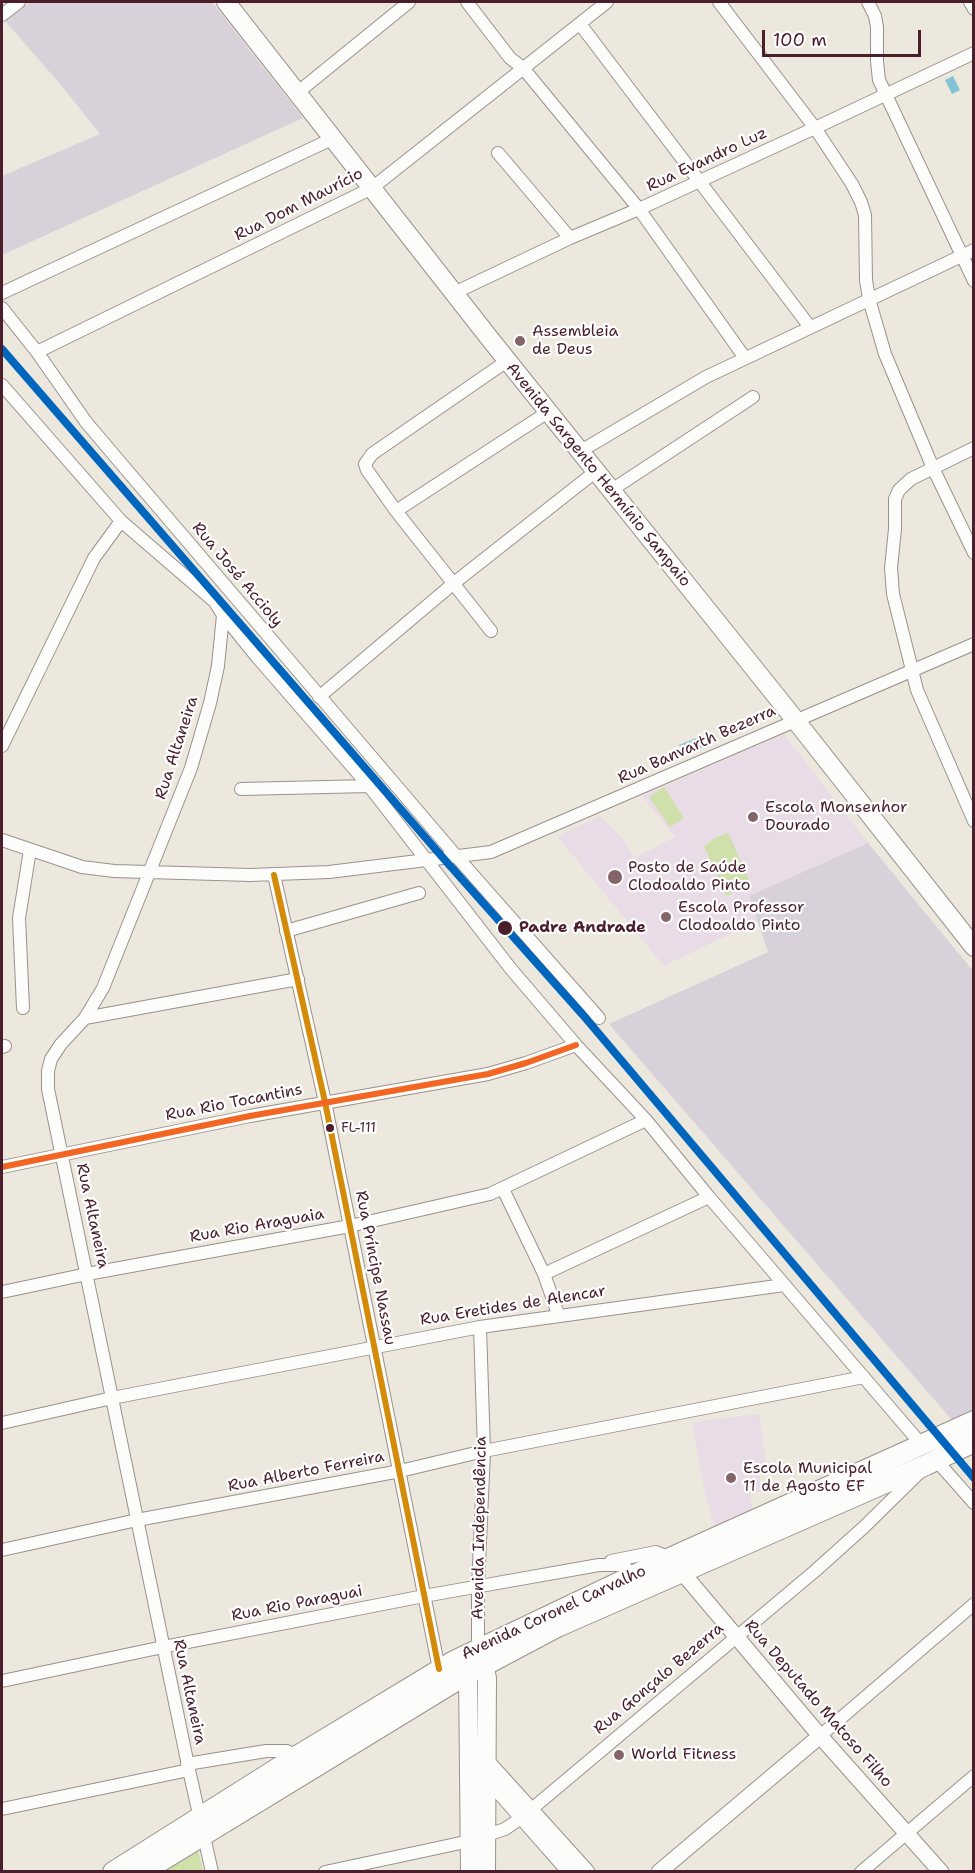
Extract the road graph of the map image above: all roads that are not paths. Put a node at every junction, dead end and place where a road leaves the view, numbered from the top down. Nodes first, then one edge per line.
1 (19, 2) edge
2 (226, 2) edge
3 (409, 2) edge
4 (467, 2) edge
5 (607, 2) edge
6 (719, 2) edge
7 (868, 2) edge
8 (970, 2) edge
9 (974, 9) edge
10 (2, 15) edge
11 (580, 24) junction
12 (974, 53) edge
13 (523, 68) junction
14 (297, 93) junction
15 (885, 95) junction
16 (815, 128) junction
17 (332, 139) junction
18 (498, 153) dead end
19 (698, 181) junction
20 (372, 188) junction
21 (639, 210) junction
22 (570, 238) junction
23 (974, 250) edge
24 (961, 256) junction
25 (974, 281) edge
26 (2, 293) edge
27 (454, 293) junction
28 (869, 299) junction
29 (2, 308) edge
30 (810, 327) junction
31 (37, 352) junction
32 (745, 358) junction
33 (507, 361) junction
34 (2, 385) edge
35 (753, 398) dead end
36 (548, 412) junction
37 (974, 448) edge
38 (579, 452) junction
39 (933, 468) junction
40 (595, 472) junction
41 (610, 491) junction
42 (396, 511) junction
43 (121, 521) junction
44 (974, 553) edge
45 (454, 583) junction
46 (223, 615) junction
47 (491, 631) dead end
48 (974, 644) edge
49 (912, 672) junction
50 (320, 697) junction
51 (795, 720) junction
52 (2, 746) edge
53 (369, 786) junction
54 (241, 789) dead end
55 (974, 821) edge
56 (2, 840) edge
57 (30, 850) junction
58 (457, 857) junction
59 (429, 861) junction
60 (150, 872) junction
61 (274, 875) junction
62 (419, 893) dead end
63 (286, 931) junction
64 (974, 947) edge
65 (298, 979) junction
66 (23, 1008) dead end
67 (85, 1018) junction
68 (599, 1018) dead end
69 (576, 1045) junction
70 (325, 1102) junction
71 (646, 1120) junction
72 (63, 1155) junction
73 (2, 1167) edge
74 (503, 1189) junction
75 (709, 1197) junction
76 (350, 1226) junction
77 (87, 1274) junction
78 (544, 1274) junction
79 (784, 1285) junction
80 (2, 1292) edge
81 (558, 1314) junction
82 (480, 1327) junction
83 (373, 1346) junction
84 (864, 1377) junction
85 (112, 1398) junction
86 (974, 1421) edge
87 (2, 1423) edge
88 (974, 1442) edge
89 (921, 1444) junction
90 (484, 1451) junction
91 (931, 1463) junction
92 (400, 1471) junction
93 (974, 1503) edge
94 (137, 1520) junction
95 (2, 1550) edge
96 (599, 1565) junction
97 (676, 1565) junction
98 (634, 1576) junction
99 (478, 1587) junction
100 (424, 1596) junction
101 (974, 1604) edge
102 (735, 1636) junction
103 (163, 1647) junction
104 (477, 1662) junction
105 (439, 1669) junction
106 (2, 1682) edge
107 (820, 1736) junction
108 (297, 1756) junction
109 (478, 1760) junction
110 (188, 1767) junction
111 (974, 1776) edge
112 (2, 1809) edge
113 (526, 1814) junction
114 (202, 1825) junction
115 (906, 1833) junction
116 (478, 1839) junction
117 (113, 1872) edge
118 (143, 1872) edge
119 (212, 1872) edge
120 (326, 1872) edge
121 (470, 1872) edge
122 (486, 1872) edge
123 (570, 1872) edge
124 (587, 1872) edge
125 (659, 1872) edge
126 (861, 1872) edge
127 (941, 1872) edge

1 - 10 street
2 - 14 main road, Avenida Sargento Hermínio Sampaio
3 - 14 street
4 - 13 street
5 - 11 street, Rua Dom Maurício
6 - 16 street
7 - 15 street
8 - 9 street
11 - 13 street, Rua Dom Maurício
11 - 19 street
12 - 15 street, Rua Evandro Luz
13 - 20 street, Rua Dom Maurício
13 - 21 street
14 - 17 main road, Avenida Sargento Hermínio Sampaio
15 - 16 street, Rua Evandro Luz
15 - 24 street
16 - 19 street, Rua Evandro Luz
16 - 28 street
17 - 20 main road, Avenida Sargento Hermínio Sampaio
17 - 26 street
18 - 22 street
19 - 21 street, Rua Evandro Luz
19 - 30 street
20 - 27 main road, Avenida Sargento Hermínio Sampaio
20 - 31 street, Rua Dom Maurício
21 - 22 street, Rua Evandro Luz
21 - 32 street
22 - 27 street, Rua Evandro Luz
23 - 24 street
24 - 25 street
24 - 28 street
27 - 33 main road, Avenida Sargento Hermínio Sampaio
28 - 30 street
28 - 39 street
29 - 31 street, Rua José Accioly
30 - 32 street
31 - 50 street, Rua José Accioly
32 - 38 street
33 - 36 main road, Avenida Sargento Hermínio Sampaio
33 - 42 street
34 - 43 street, Rua José Accioly
35 - 41 street
36 - 38 main road, Avenida Sargento Hermínio Sampaio
36 - 42 street
37 - 39 street
38 - 40 main road, Avenida Sargento Hermínio Sampaio
39 - 44 street
39 - 49 street
40 - 41 main road, Avenida Sargento Hermínio Sampaio
40 - 45 street
41 - 51 main road, Avenida Sargento Hermínio Sampaio
42 - 45 street
43 - 46 street, Rua José Accioly
43 - 52 street
45 - 47 street
45 - 50 street
46 - 53 street, Rua José Accioly
46 - 60 street, Rua Altaneira
48 - 49 street, Rua Banvarth Bezerra
49 - 51 street, Rua Banvarth Bezerra
49 - 55 street
50 - 58 street, Rua José Accioly
51 - 58 street, Rua Banvarth Bezerra
51 - 64 main road, Avenida Sargento Hermínio Sampaio
53 - 54 street
53 - 59 street, Rua José Accioly
56 - 57 street, Rua Banvarth Bezerra
57 - 60 street, Rua Banvarth Bezerra
57 - 66 street
58 - 59 street, Rua Banvarth Bezerra
58 - 68 street, Rua José Accioly
59 - 61 street, Rua Banvarth Bezerra
59 - 69 street, Rua José Accioly
60 - 61 street, Rua Banvarth Bezerra
60 - 67 street, Rua Altaneira
61 - 63 street, Rua Príncipe Nassau
62 - 63 street
63 - 65 street, Rua Príncipe Nassau
65 - 67 street
65 - 70 street, Rua Príncipe Nassau
67 - 72 street, Rua Altaneira
69 - 70 street, Rua Rio Tocantins
69 - 71 street, Rua José Accioly
70 - 72 street, Rua Rio Tocantins
70 - 76 street, Rua Príncipe Nassau
71 - 74 street, Rua Rio Araguaia
71 - 75 street, Rua José Accioly
72 - 73 street, Rua Rio Tocantins
72 - 77 street, Rua Altaneira
74 - 76 street, Rua Rio Araguaia
74 - 78 street
75 - 78 street
75 - 79 street, Rua José Accioly
76 - 77 street, Rua Rio Araguaia
76 - 83 street, Rua Príncipe Nassau
77 - 80 street, Rua Rio Araguaia
77 - 85 street, Rua Altaneira
78 - 81 street
79 - 81 street, Rua Eretides de Alencar
79 - 84 street, Rua José Accioly
81 - 82 street, Rua Eretides de Alencar
82 - 83 street, Rua Eretides de Alencar
82 - 90 street, Avenida Independência
83 - 85 street, Rua Eretides de Alencar
83 - 92 street, Rua Príncipe Nassau
84 - 89 street, Rua José Accioly
84 - 90 street, Rua Alberto Ferreira
85 - 87 street, Rua Eretides de Alencar
85 - 94 street, Rua Altaneira
86 - 89 main road, Avenida Coronel Carvalho
88 - 91 main road, Avenida Coronel Carvalho
89 - 97 main road, Avenida Coronel Carvalho
90 - 92 street, Rua Alberto Ferreira
90 - 99 street, Avenida Independência
91 - 93 street
91 - 97 main road, Avenida Coronel Carvalho
91 - 102 street, Rua Gonçalo Bezerra
92 - 94 street, Rua Alberto Ferreira
92 - 100 street, Rua Príncipe Nassau
94 - 95 street, Rua Alberto Ferreira
94 - 103 street, Rua Altaneira
96 - 97 street, Rua Rio Paraguai
96 - 98 street, Rua Rio Paraguai
96 - 99 street, Rua Rio Paraguai
97 - 98 main road, Avenida Coronel Carvalho
97 - 102 street, Rua Deputado Matoso Filho
97 - 104 main road, Avenida Coronel Carvalho
98 - 104 main road, Avenida Coronel Carvalho
99 - 100 street, Rua Rio Paraguai
99 - 104 street, Avenida Independência
100 - 103 street, Rua Rio Paraguai
100 - 105 street, Rua Príncipe Nassau
101 - 107 street
102 - 107 street, Rua Deputado Matoso Filho
102 - 113 street, Rua Gonçalo Bezerra
103 - 106 street, Rua Rio Paraguai
103 - 110 street, Rua Altaneira
104 - 105 main road, Avenida Coronel Carvalho
104 - 109 main road, Avenida Independência
104 - 109 main road, Avenida Independência
104 - 114 main road, Avenida Coronel Carvalho
105 - 108 main road, Avenida Coronel Carvalho
107 - 115 street, Rua Deputado Matoso Filho
107 - 125 street
108 - 110 street
108 - 114 main road, Avenida Coronel Carvalho
109 - 113 street
109 - 116 main road, Avenida Independência
109 - 116 main road, Avenida Independência
110 - 112 street
110 - 114 street, Rua Altaneira
111 - 115 street
113 - 116 street, Rua Gonçalo Bezerra
113 - 123 street
113 - 124 street
114 - 117 main road, Avenida Coronel Carvalho
114 - 118 main road, Avenida Coronel Carvalho
114 - 119 street, Rua Altaneira
115 - 126 street
115 - 127 street, Rua Deputado Matoso Filho
116 - 120 street, Rua Gonçalo Bezerra
116 - 121 main road, Avenida Independência
116 - 122 main road, Avenida Independência

